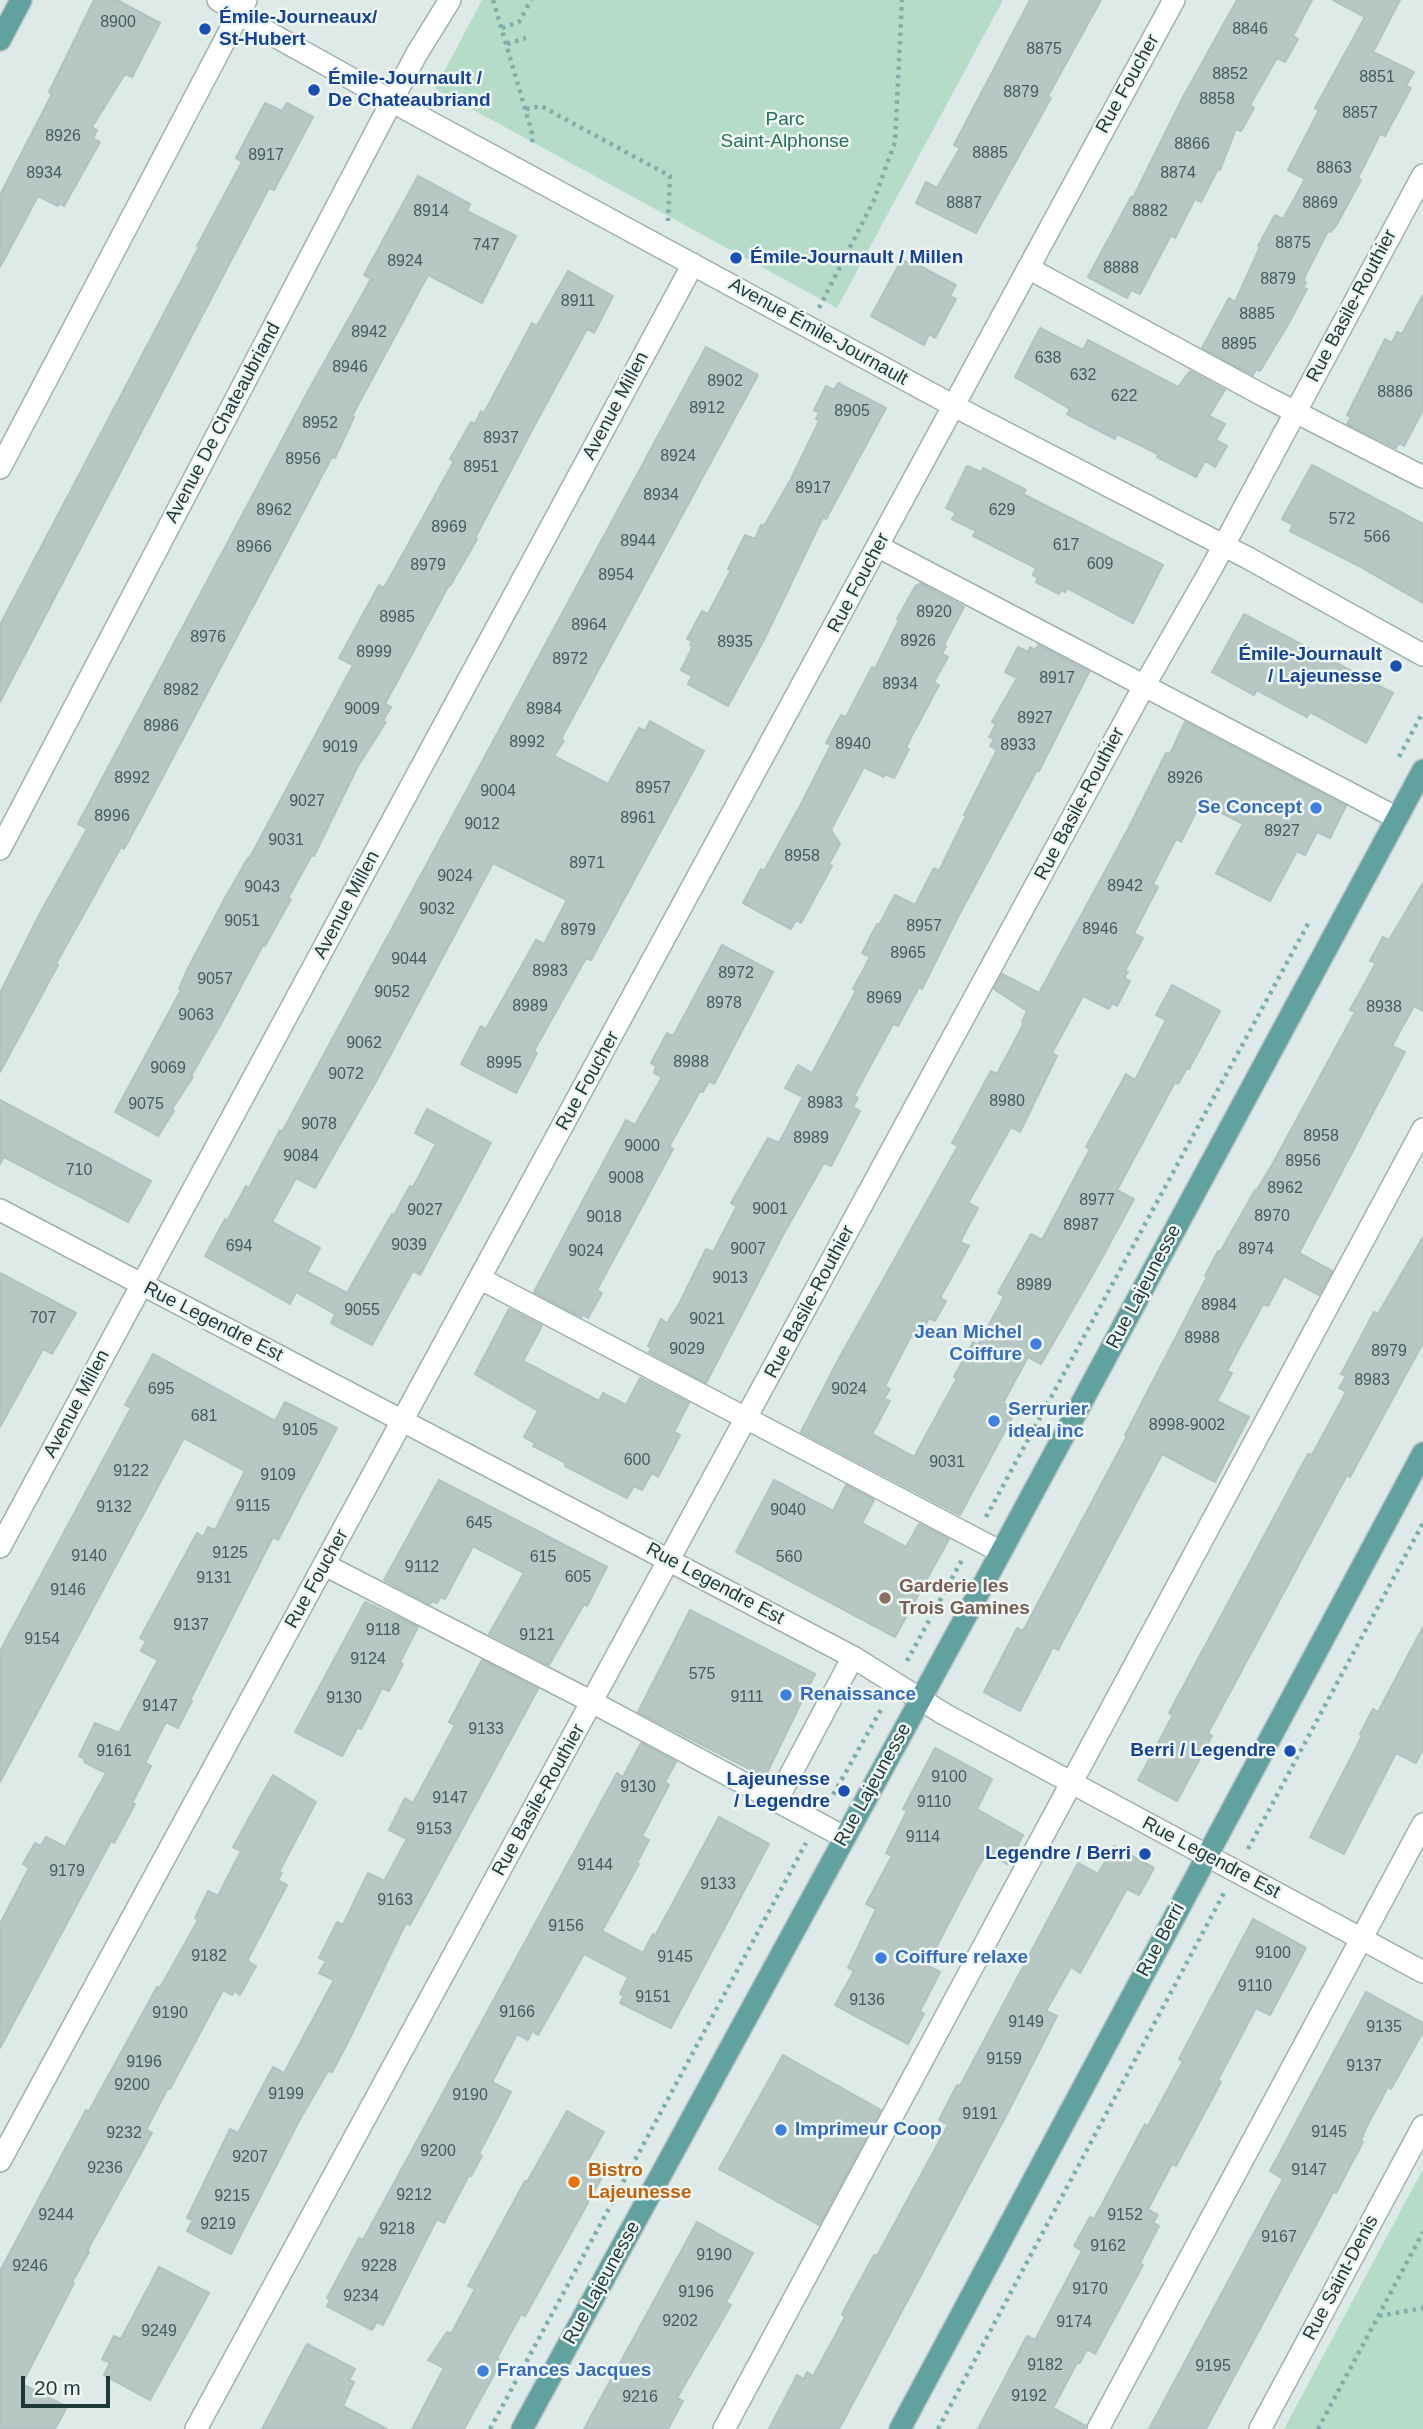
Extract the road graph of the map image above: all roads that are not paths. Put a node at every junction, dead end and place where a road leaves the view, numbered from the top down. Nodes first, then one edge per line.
1 (21, 0) edge
2 (218, 0) edge
3 (450, 0) edge
4 (1174, 0) edge
5 (243, 7) edge
6 (0, 40) edge
7 (392, 101) junction
8 (1423, 175) edge
9 (693, 264) junction
10 (1028, 268) junction
11 (954, 407) junction
12 (1295, 411) junction
13 (0, 468) edge
14 (1423, 477) edge
15 (1223, 546) junction
16 (878, 547) junction
17 (1423, 656) edge
18 (1144, 687) junction
19 (1423, 770) edge
20 (1397, 818) junction
21 (0, 849) edge
22 (1423, 1129) edge
23 (0, 1210) edge
24 (481, 1279) junction
25 (142, 1286) junction
26 (403, 1420) junction
27 (746, 1420) junction
28 (1423, 1452) edge
29 (0, 1547) edge
30 (1001, 1552) junction
31 (670, 1560) junction
32 (324, 1565) junction
33 (853, 1657) junction
34 (920, 1699) junction
35 (592, 1702) junction
36 (1072, 1783) junction
37 (776, 1800) junction
38 (1423, 1824) edge
39 (844, 1837) junction
40 (1207, 1856) junction
41 (1361, 1939) junction
42 (1423, 1972) edge
43 (1423, 2126) edge
44 (0, 2161) edge
45 (196, 2429) edge
46 (522, 2429) edge
47 (724, 2429) edge
48 (901, 2429) edge
49 (1098, 2429) edge
50 (1260, 2429) edge

1 - 6 main road
2 - 5 street, Avenue Émile-Journault
3 - 7 street, Avenue De Chateaubriand
4 - 10 street, Rue Foucher
5 - 7 street, Avenue Émile-Journault
5 - 13 street
7 - 9 street, Avenue Émile-Journault
7 - 21 street, Avenue De Chateaubriand
8 - 12 street, Rue Basile-Routhier
9 - 11 street, Avenue Émile-Journault
9 - 25 street, Avenue Millen
10 - 11 street, Rue Foucher
10 - 12 street
11 - 15 street, Avenue Émile-Journault
11 - 16 street, Rue Foucher
12 - 14 street
12 - 15 street, Rue Basile-Routhier
15 - 17 street, Avenue Émile-Journault
15 - 18 street, Rue Basile-Routhier
16 - 18 street
16 - 24 street, Rue Foucher
18 - 20 street
18 - 27 street, Rue Basile-Routhier
19 - 20 main road, Rue Lajeunesse
20 - 30 main road, Rue Lajeunesse
22 - 36 street
23 - 25 street, Rue Legendre Est
24 - 26 street, Rue Foucher
24 - 27 street
25 - 26 street, Rue Legendre Est
25 - 29 street, Avenue Millen
26 - 31 street, Rue Legendre Est
26 - 32 street, Rue Foucher
27 - 30 street
27 - 31 street, Rue Basile-Routhier
28 - 40 main road, Rue Berri
30 - 34 main road, Rue Lajeunesse
31 - 33 street, Rue Legendre Est
31 - 35 street, Rue Basile-Routhier
32 - 35 street
32 - 44 street, Rue Foucher
33 - 34 street, Rue Legendre Est
33 - 37 street
34 - 36 street, Rue Legendre Est
34 - 39 main road, Rue Lajeunesse
35 - 37 street
35 - 45 street, Rue Basile-Routhier
36 - 40 street, Rue Legendre Est
36 - 47 street
37 - 39 street
38 - 41 street
39 - 46 main road, Rue Lajeunesse
40 - 41 street, Rue Legendre Est
40 - 48 main road, Rue Berri
41 - 42 street, Rue Legendre Est
41 - 49 street
43 - 50 street, Rue Saint-Denis

